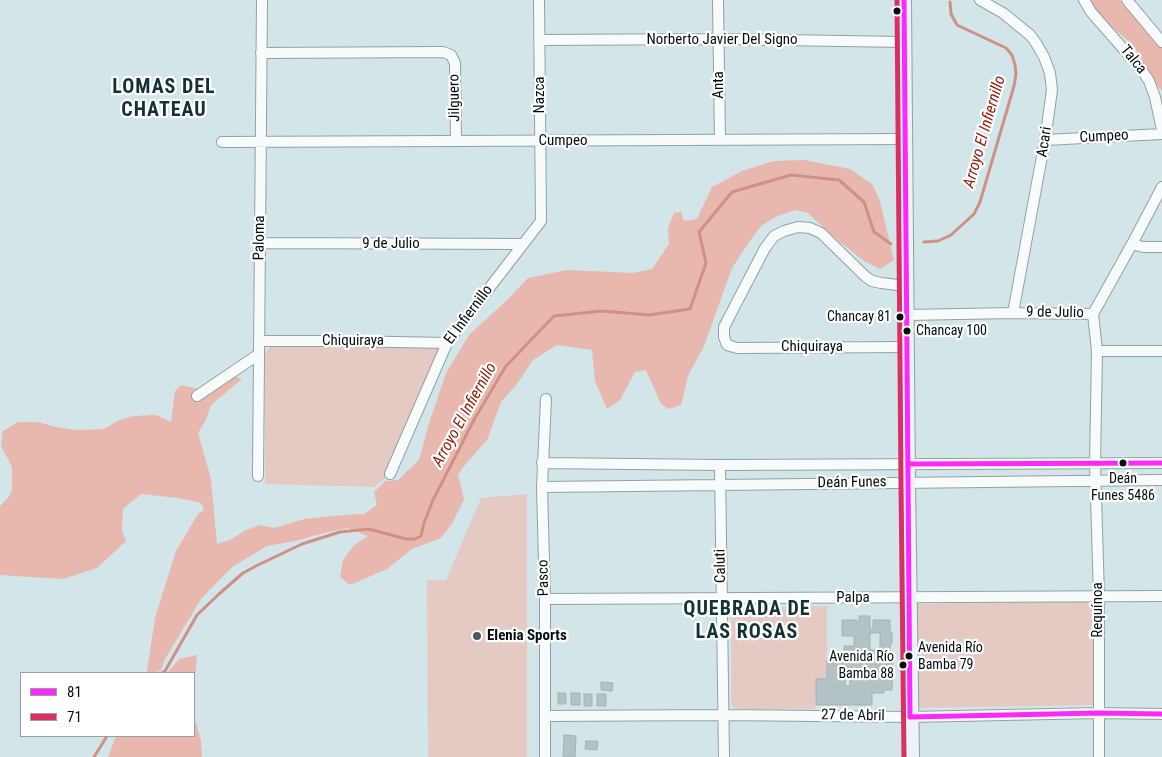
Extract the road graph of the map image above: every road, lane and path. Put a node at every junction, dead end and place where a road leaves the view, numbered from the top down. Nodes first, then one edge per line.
1 (262, 0) edge
2 (539, 0) edge
3 (718, 0) edge
4 (904, 0) edge
5 (980, 0) edge
6 (1084, 0) edge
7 (1127, 0) edge
8 (539, 40) junction
9 (719, 40) junction
10 (904, 42) junction
11 (1162, 42) edge
12 (261, 53) junction
13 (1162, 132) edge
14 (905, 139) junction
15 (720, 140) junction
16 (1045, 140) junction
17 (456, 141) junction
18 (540, 141) junction
19 (222, 142) dead end
20 (260, 142) junction
21 (1162, 188) edge
22 (541, 221) joint
23 (260, 243) junction
24 (523, 244) junction
25 (1132, 244) junction
26 (1162, 247) edge
27 (906, 286) junction
28 (1014, 313) junction
29 (1093, 314) junction
30 (907, 315) junction
31 (259, 342) junction
32 (447, 343) junction
33 (907, 347) junction
34 (1097, 351) junction
35 (1162, 351) edge
36 (259, 354) junction
37 (197, 396) dead end
38 (546, 399) dead end
39 (542, 464) junction
40 (908, 464) junction
41 (1095, 464) junction
42 (1162, 464) edge
43 (720, 465) junction
44 (390, 474) dead end
45 (258, 476) dead end
46 (1162, 480) edge
47 (1096, 481) junction
48 (908, 483) junction
49 (720, 485) junction
50 (542, 487) junction
51 (1099, 596) junction
52 (1162, 596) edge
53 (722, 598) junction
54 (910, 598) junction
55 (545, 599) junction
56 (1099, 713) junction
57 (1162, 714) edge
58 (724, 715) junction
59 (545, 716) junction
60 (910, 717) junction
61 (545, 757) edge
62 (724, 757) edge
63 (912, 757) edge
64 (1099, 757) edge

1 - 12 street, Paloma
2 - 8 street, Nazca
3 - 9 street, Anta
4 - 10 main road
5 - 16 street, Acari
6 - 13 street, Talca
7 - 11 street
8 - 9 street, Norberto Javier Del Signo
8 - 18 street, Nazca
9 - 10 street, Norberto Javier Del Signo
9 - 15 street, Anta
10 - 14 main road
12 - 17 street, Jilguero
12 - 20 street, Paloma
13 - 16 street, Cumpeo
14 - 15 street, Cumpeo
14 - 27 main road
15 - 18 street, Cumpeo
16 - 28 street, Acari
17 - 18 street, Cumpeo
17 - 20 street, Cumpeo
18 - 22 street, Nazca
19 - 20 street, Cumpeo
20 - 23 street, Paloma
21 - 25 street
22 - 24 street, El Infiernillo
23 - 24 street, 9 de Julio
23 - 31 street, Paloma
24 - 32 street, El Infiernillo
25 - 26 street
25 - 29 street, 9 de Julio
27 - 30 main road
27 - 33 street, Chiquiraya
28 - 29 street, 9 de Julio
28 - 30 street, 9 de Julio
29 - 34 street
30 - 33 main road
31 - 32 street, Chiquiraya
31 - 36 street, Paloma
32 - 44 street, El Infiernillo
33 - 40 main road
34 - 35 street
34 - 41 street
36 - 37 street
36 - 45 street, Paloma
38 - 39 street, Pasco
39 - 43 street, Deán Funes
39 - 50 street, Pasco
40 - 41 street, Deán Funes
40 - 43 street, Deán Funes
40 - 48 main road
41 - 42 street, Deán Funes
41 - 47 street, Requínoa
43 - 49 street, Caluti
46 - 47 street, Deán Funes
47 - 48 street, Deán Funes
47 - 51 street, Requínoa
48 - 49 street, Deán Funes
48 - 54 main road
49 - 50 street, Deán Funes
49 - 53 street, Caluti
50 - 55 street, Pasco
51 - 52 street, Palpa
51 - 54 street, Palpa
51 - 56 street, Requínoa
53 - 54 street, Palpa
53 - 55 street, Palpa
53 - 58 street, Caluti
54 - 60 main road
55 - 59 street, Pasco
56 - 57 street, 27 de Abril
56 - 60 street, 27 de Abril
56 - 64 street, Requínoa
58 - 59 street, 27 de Abril
58 - 60 street, 27 de Abril
58 - 62 street, Caluti
59 - 61 street, Pasco
60 - 63 main road

